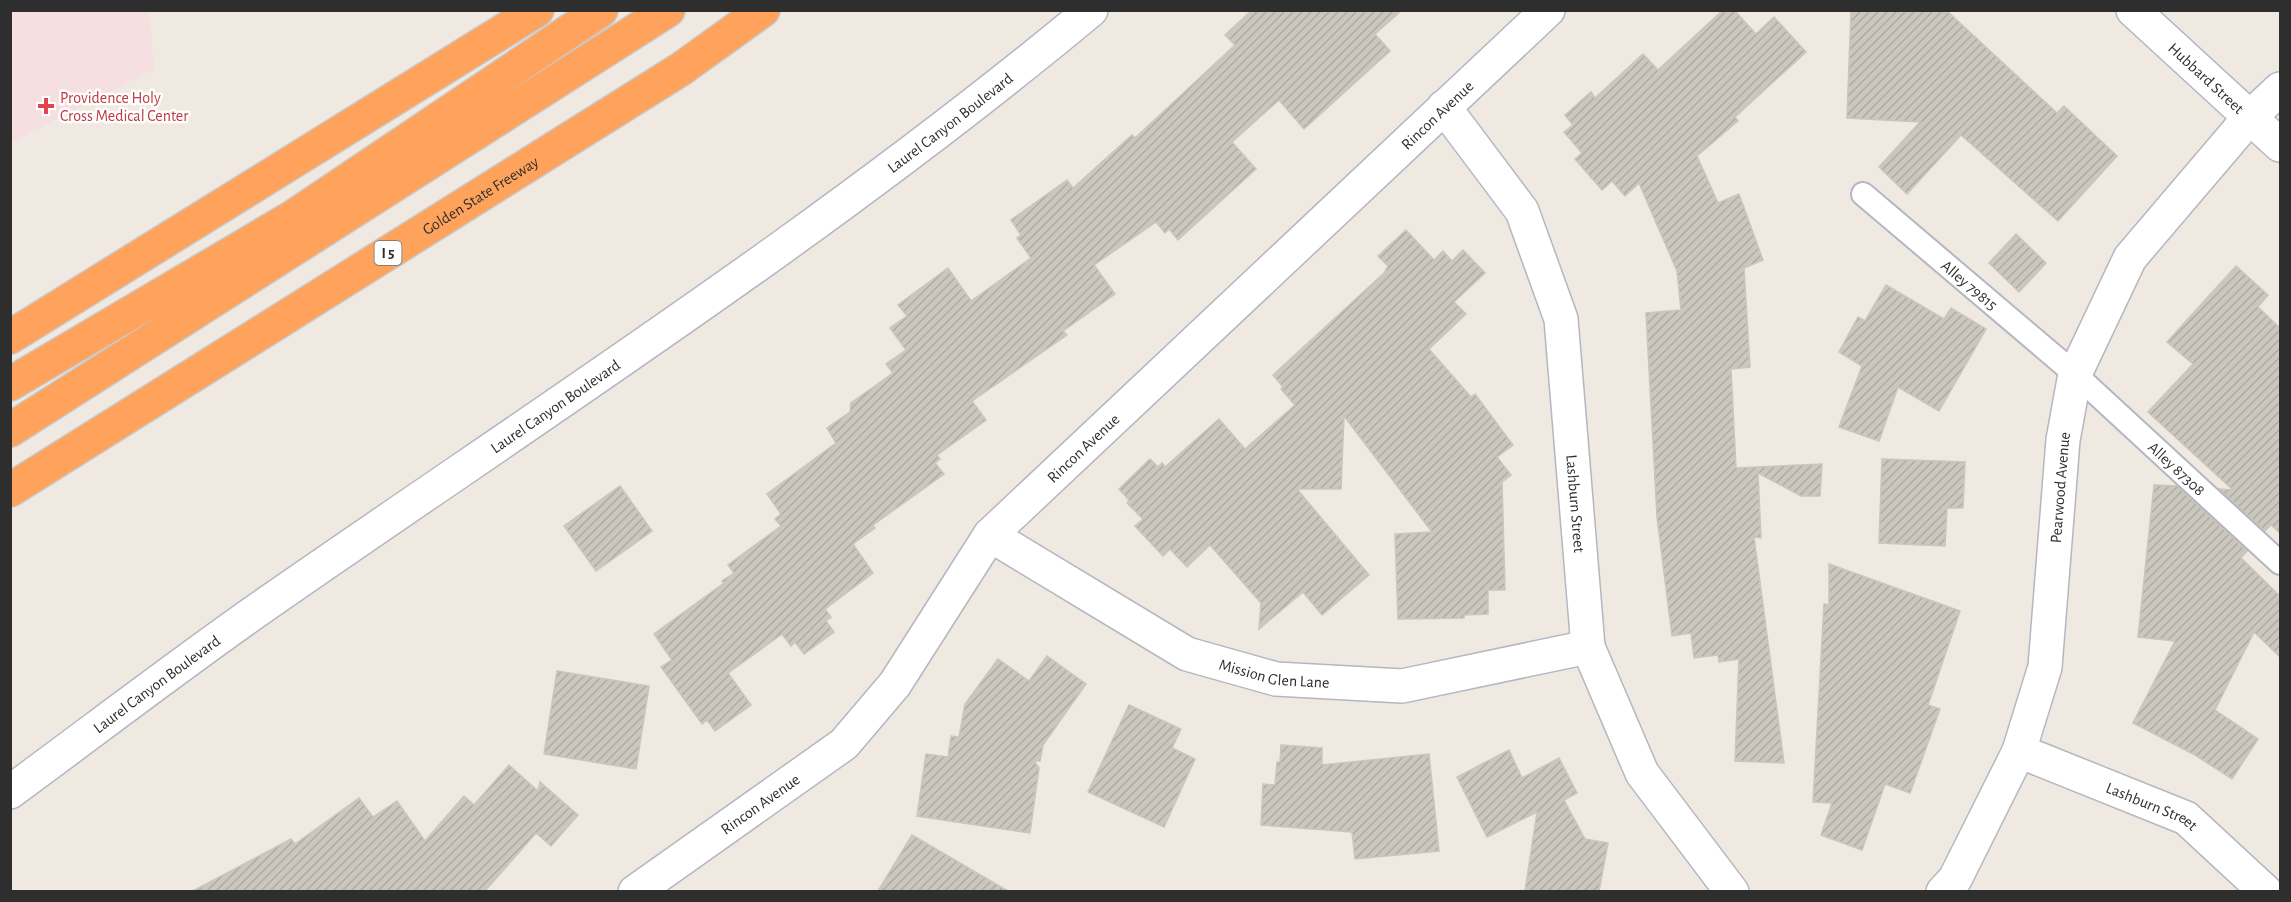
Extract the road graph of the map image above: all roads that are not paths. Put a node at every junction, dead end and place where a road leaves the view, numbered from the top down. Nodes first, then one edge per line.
1 (537, 10) edge
2 (601, 10) edge
3 (668, 10) edge
4 (763, 10) edge
5 (1090, 10) edge
6 (1548, 10) edge
7 (2133, 10) edge
8 (2280, 89) edge
9 (1444, 107) junction
10 (2250, 117) junction
11 (2280, 145) edge
12 (1863, 194) dead end
13 (10, 337) edge
14 (2075, 374) junction
15 (10, 384) edge
16 (10, 430) edge
17 (10, 490) edge
18 (990, 536) junction
19 (2280, 563) edge
20 (1588, 647) junction
21 (2019, 751) junction
22 (10, 792) edge
23 (635, 891) edge
24 (1732, 891) edge
25 (1943, 891) edge
26 (2266, 891) edge

1 - 13 highway
2 - 15 highway
3 - 16 highway
4 - 17 highway, Golden State Freeway / I 5
5 - 22 street, Laurel Canyon Boulevard
6 - 9 street, Rincon Avenue
7 - 10 street, Hubbard Street
8 - 10 street, Pearwood Avenue
9 - 18 street, Rincon Avenue
9 - 20 street, Lashburn Street
10 - 11 street, Hubbard Street
10 - 14 street, Pearwood Avenue
12 - 14 lane, Alley 79815
14 - 19 lane, Alley 87308
14 - 21 street, Pearwood Avenue
18 - 20 street, Mission Glen Lane
18 - 23 street, Rincon Avenue
20 - 24 street, Lashburn Street
21 - 25 street, Pearwood Avenue
21 - 26 street, Lashburn Street

